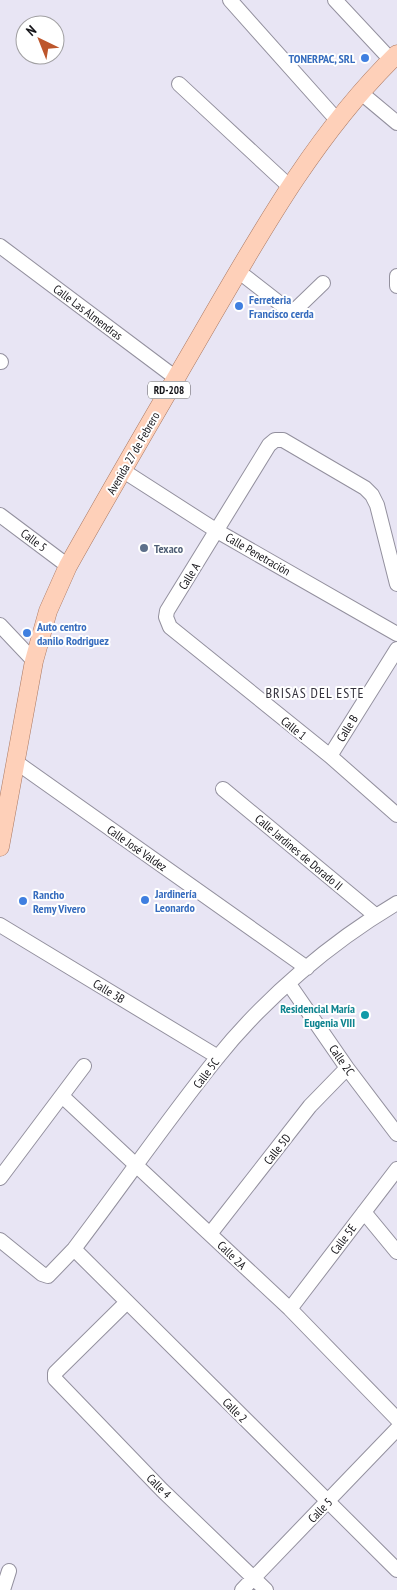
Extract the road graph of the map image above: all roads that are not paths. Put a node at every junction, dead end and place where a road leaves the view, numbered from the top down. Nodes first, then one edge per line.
1 (230, 0) edge
2 (334, 0) edge
3 (394, 57) edge
4 (179, 84) dead end
5 (360, 92) junction
6 (337, 120) junction
7 (397, 123) edge
8 (290, 187) junction
9 (0, 246) edge
10 (238, 271) junction
11 (323, 283) dead end
12 (176, 378) junction
13 (122, 470) junction
14 (0, 515) edge
15 (217, 531) junction
16 (68, 566) junction
17 (397, 584) edge
18 (168, 622) joint
19 (0, 625) edge
20 (397, 634) edge
21 (397, 649) edge
22 (34, 661) junction
23 (330, 756) junction
24 (16, 762) junction
25 (223, 789) dead end
26 (397, 815) edge
27 (0, 847) edge
28 (397, 902) edge
29 (376, 916) junction
30 (0, 925) edge
31 (307, 968) junction
32 (289, 984) junction
33 (218, 1057) junction
34 (84, 1066) dead end
35 (347, 1068) junction
36 (62, 1096) junction
37 (397, 1134) edge
38 (138, 1165) junction
39 (397, 1168) edge
40 (0, 1178) edge
41 (364, 1212) junction
42 (210, 1234) junction
43 (0, 1240) edge
44 (74, 1249) junction
45 (397, 1252) edge
46 (127, 1302) junction
47 (290, 1310) junction
48 (397, 1419) edge
49 (397, 1429) edge
50 (328, 1502) junction
51 (397, 1570) edge
52 (9, 1571) dead end
53 (255, 1578) junction
54 (3, 1590) edge
55 (242, 1590) edge
56 (266, 1590) edge

1 - 6 street
2 - 3 street
3 - 5 main road, Avenida 27 de Febrero / RD-208
4 - 8 street
5 - 6 main road, Avenida 27 de Febrero / RD-208
5 - 7 street
6 - 8 main road, Avenida 27 de Febrero / RD-208
8 - 10 main road, Avenida 27 de Febrero / RD-208
9 - 12 street, Calle Las Almendras
10 - 11 street
10 - 12 main road, Avenida 27 de Febrero / RD-208
12 - 13 main road, Avenida 27 de Febrero / RD-208
13 - 15 street, Calle Penetración
13 - 16 main road, Avenida 27 de Febrero / RD-208
14 - 16 street, Calle 5
15 - 17 street, Calle A
15 - 18 street, Calle A
15 - 20 street, Calle Penetración
16 - 22 main road, Avenida 27 de Febrero / RD-208
18 - 23 street, Calle 1
19 - 22 street
21 - 23 street, Calle B
22 - 24 main road, Avenida 27 de Febrero / RD-208
23 - 26 street, Calle 1
24 - 27 main road, Avenida 27 de Febrero / RD-208
24 - 31 street, Calle José Valdez
25 - 29 street, Calle Jardines de Dorado II
28 - 29 street, Calle 5C
29 - 31 street, Calle 5C
30 - 33 street, Calle 3B
31 - 32 street, Calle 5C
32 - 33 street, Calle 5C
32 - 35 street, Calle 2C
33 - 38 street, Calle 5C
34 - 36 street
35 - 37 street, Calle 2C
35 - 42 street, Calle 5D
36 - 38 street, Calle 2A
36 - 40 street
38 - 42 street, Calle 2A
38 - 44 street, Calle 5C
39 - 41 street, Calle 5E
41 - 45 street
41 - 47 street, Calle 5E
42 - 47 street, Calle 2A
43 - 44 street, Calle 5C
44 - 46 street, Calle 2
46 - 50 street, Calle 2
46 - 53 street, Calle 4
47 - 48 street, Calle 2A
49 - 50 street, Calle 5
50 - 51 street, Calle 2
50 - 53 street, Calle 5
52 - 54 street
53 - 55 street, Calle 5
53 - 56 street, Calle 4

